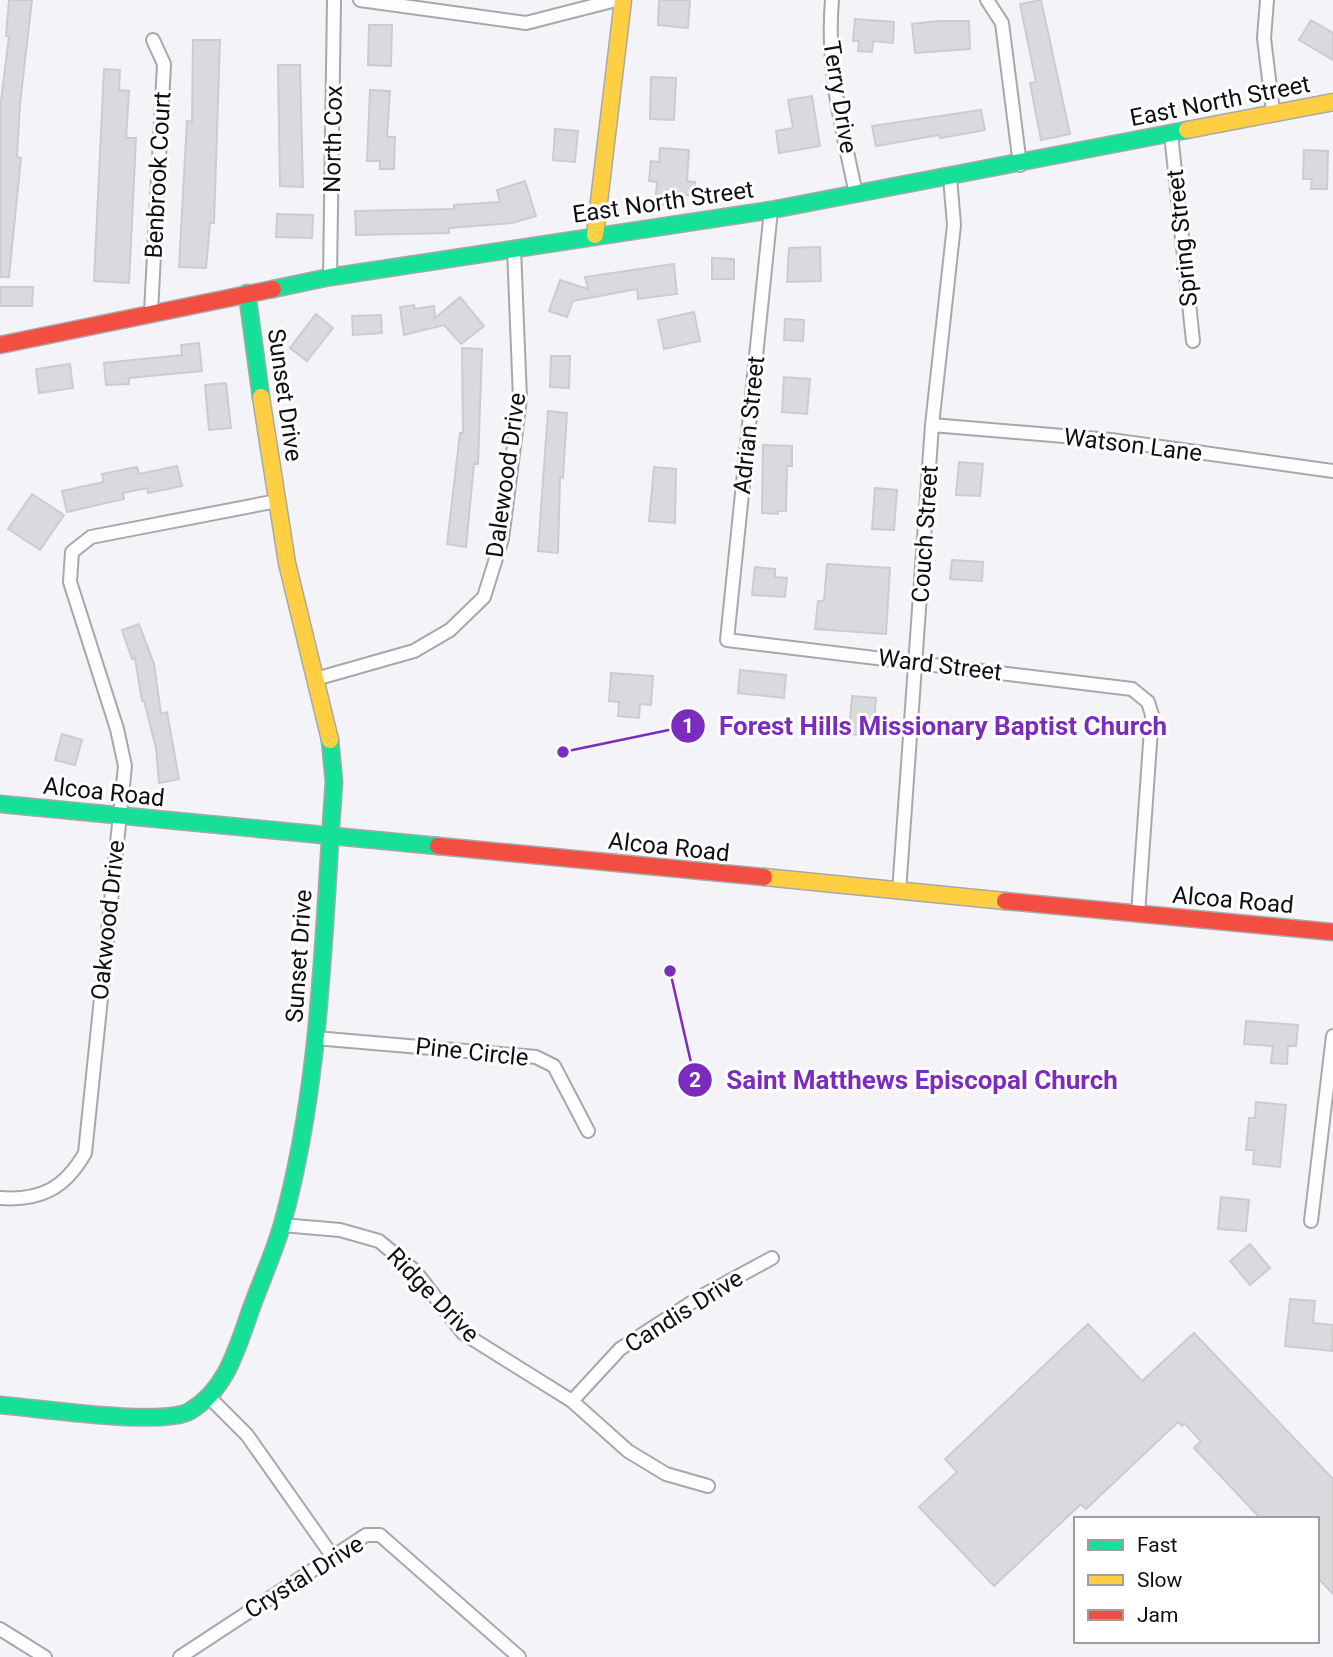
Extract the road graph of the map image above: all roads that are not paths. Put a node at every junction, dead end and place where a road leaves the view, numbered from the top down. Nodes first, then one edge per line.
1 (334, 0) edge
2 (360, 0) edge
3 (616, 0) edge
4 (623, 0) edge
5 (832, 0) edge
6 (987, 0) edge
7 (1267, 0) edge
8 (153, 40) dead end
9 (1333, 102) edge
10 (1273, 112) junction
11 (1171, 134) junction
12 (1020, 164) junction
13 (950, 177) junction
14 (856, 194) junction
15 (771, 210) junction
16 (595, 234) junction
17 (514, 248) junction
18 (330, 277) junction
19 (247, 293) junction
20 (151, 312) junction
21 (1193, 341) dead end
22 (0, 345) edge
23 (932, 425) junction
24 (1333, 471) edge
25 (277, 501) junction
26 (727, 640) joint
27 (916, 662) junction
28 (319, 678) junction
29 (0, 804) edge
30 (119, 816) junction
31 (330, 836) junction
32 (899, 892) junction
33 (1138, 914) junction
34 (1333, 932) edge
35 (1333, 1036) edge
36 (315, 1038) junction
37 (587, 1131) dead end
38 (0, 1198) edge
39 (1311, 1221) dead end
40 (282, 1225) junction
41 (772, 1258) dead end
42 (209, 1397) junction
43 (572, 1401) junction
44 (0, 1405) edge
45 (708, 1486) dead end
46 (332, 1557) junction
47 (0, 1629) edge
48 (45, 1657) edge
49 (180, 1657) edge
50 (519, 1657) edge

1 - 18 street, North Cox
2 - 3 street
4 - 16 street
5 - 14 street, Terry Drive
6 - 12 street
7 - 10 street
8 - 20 street, Benbrook Court
9 - 10 street, East North Street
10 - 11 street, East North Street
11 - 12 street, East North Street
11 - 21 street, Spring Street
12 - 13 street, East North Street
13 - 14 street, East North Street
13 - 23 street, Couch Street
14 - 15 street, East North Street
15 - 16 street, East North Street
15 - 26 street, Adrian Street
16 - 17 street, East North Street
17 - 18 street, East North Street
17 - 28 street, Dalewood Drive
18 - 19 street, East North Street
19 - 20 street, East North Street
19 - 25 street, Sunset Drive
20 - 22 street, East North Street
23 - 24 street, Watson Lane
23 - 27 street, Couch Street
25 - 28 street, Sunset Drive
25 - 30 street, Oakwood Drive
26 - 27 street, Ward Street
27 - 32 street, Couch Street
27 - 33 street, Ward Street
28 - 31 street, Sunset Drive
29 - 30 street, Alcoa Road
30 - 31 street, Alcoa Road
30 - 38 street, Oakwood Drive
31 - 32 street, Alcoa Road
31 - 36 street, Sunset Drive
32 - 33 street, Alcoa Road
33 - 34 street, Alcoa Road
35 - 39 street
36 - 37 street, Pine Circle
36 - 40 street, Sunset Drive
40 - 42 street, Sunset Drive
40 - 43 street, Ridge Drive
41 - 43 street, Candis Drive
42 - 44 street, Sunset Drive
42 - 46 street
43 - 45 street, Ridge Drive
46 - 49 street, Crystal Drive
46 - 50 street, Crystal Drive
47 - 48 street

